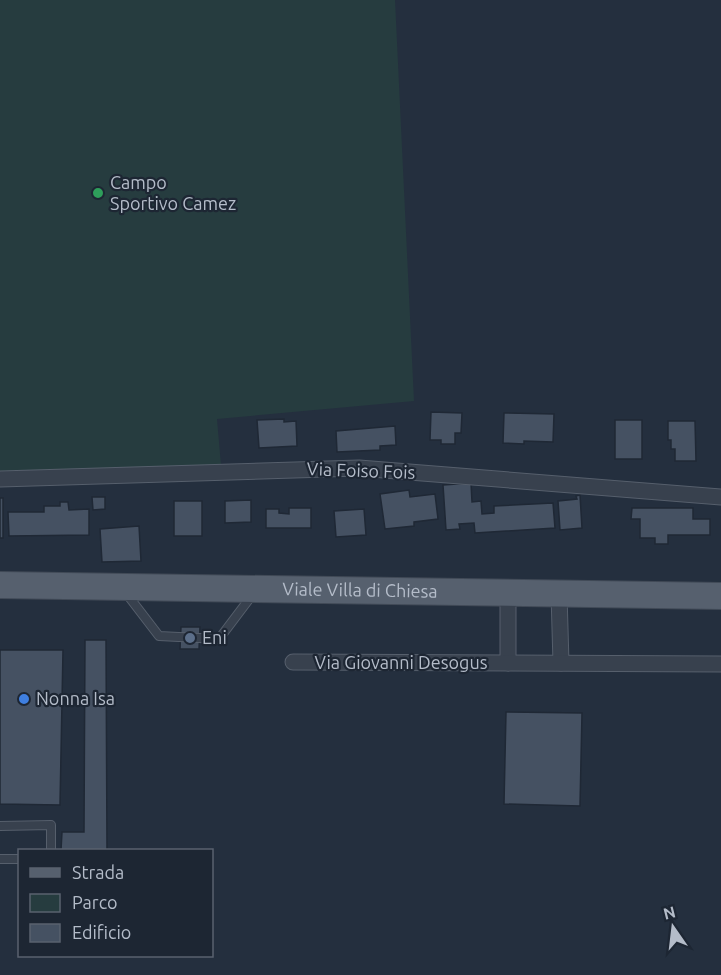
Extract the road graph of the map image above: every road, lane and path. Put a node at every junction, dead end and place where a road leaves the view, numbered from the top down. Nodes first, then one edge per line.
1 (0, 479) edge
2 (721, 497) edge
3 (0, 585) edge
4 (122, 587) junction
5 (257, 589) junction
6 (508, 593) junction
7 (559, 594) junction
8 (721, 596) edge
9 (293, 662) dead end
10 (508, 663) junction
11 (561, 663) junction
12 (721, 664) edge
13 (0, 826) edge
14 (51, 849) edge
15 (0, 859) edge
16 (18, 859) edge

1 - 2 street, Via Foiso Fois
3 - 4 main road, Viale Villa di Chiesa
4 - 5 main road, Viale Villa di Chiesa
4 - 5 lane
5 - 6 main road, Viale Villa di Chiesa
6 - 7 main road, Viale Villa di Chiesa
6 - 10 street, Via Giovanni Desogus
7 - 8 main road, Viale Villa di Chiesa
7 - 11 street
9 - 10 street, Via Giovanni Desogus
10 - 11 street, Via Giovanni Desogus
11 - 12 street, Via Giovanni Desogus
13 - 14 lane
15 - 16 lane

